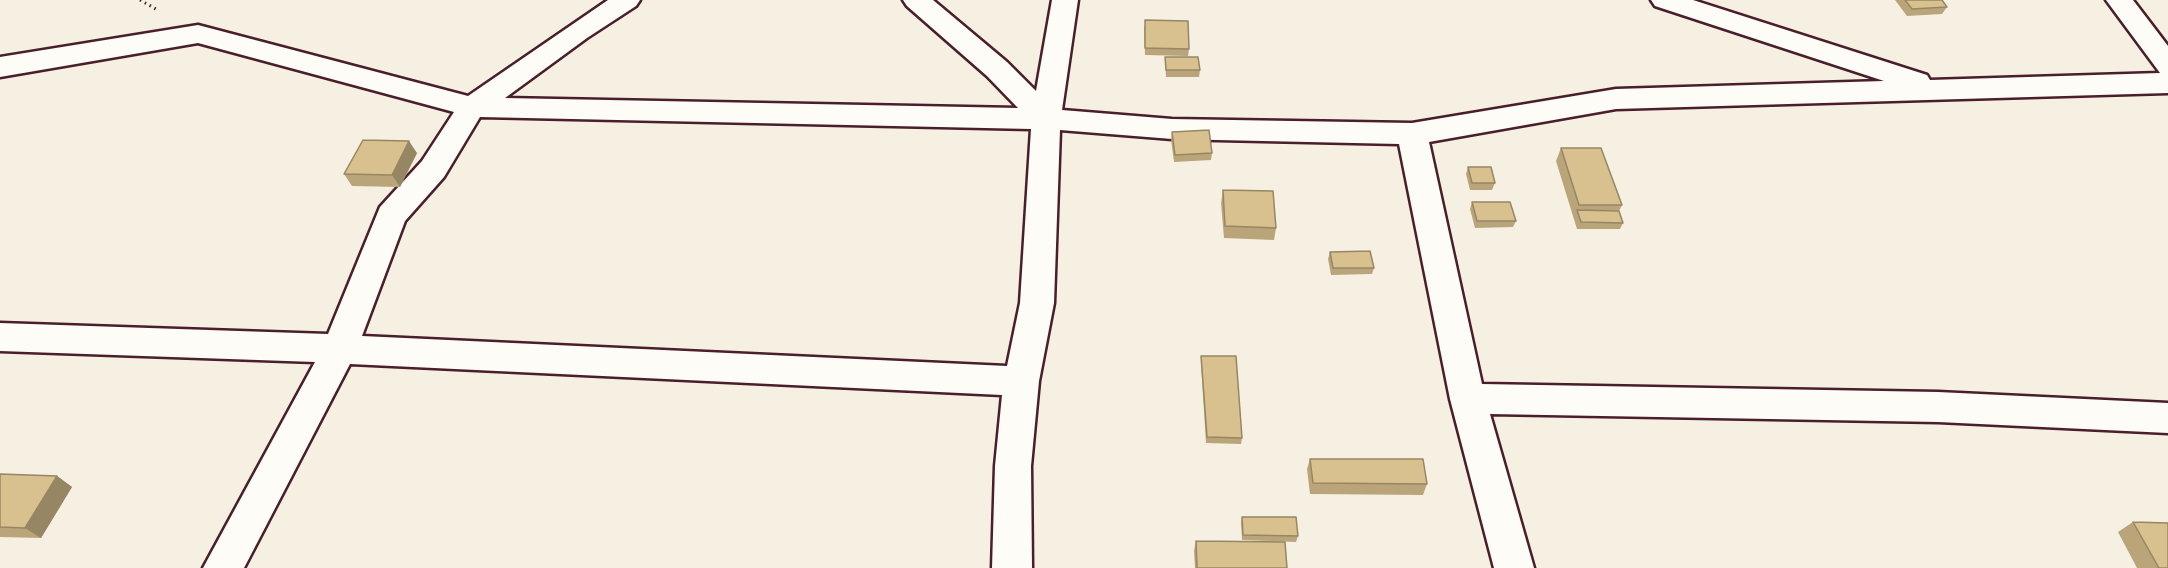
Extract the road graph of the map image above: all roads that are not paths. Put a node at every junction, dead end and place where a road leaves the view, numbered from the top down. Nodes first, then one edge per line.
1 (627, 0) edge
2 (916, 0) edge
3 (1065, 0) edge
4 (1664, 0) edge
5 (2119, 0) edge
6 (2168, 66) edge
7 (0, 67) edge
8 (2168, 83) edge
9 (1942, 90) junction
10 (472, 107) junction
11 (1046, 119) junction
12 (1412, 134) junction
13 (0, 337) edge
14 (340, 349) junction
15 (1021, 381) junction
16 (1468, 399) junction
17 (2168, 418) edge
18 (222, 568) edge
19 (1012, 568) edge
20 (1514, 568) edge

1 - 10 street
2 - 11 street
3 - 11 street
4 - 9 street
5 - 6 street
7 - 10 street
8 - 9 street
9 - 12 street
10 - 11 street
10 - 14 street
11 - 12 street
11 - 15 street
12 - 16 street
13 - 14 street
14 - 15 street
14 - 18 street
15 - 19 street
16 - 17 street
16 - 20 street

